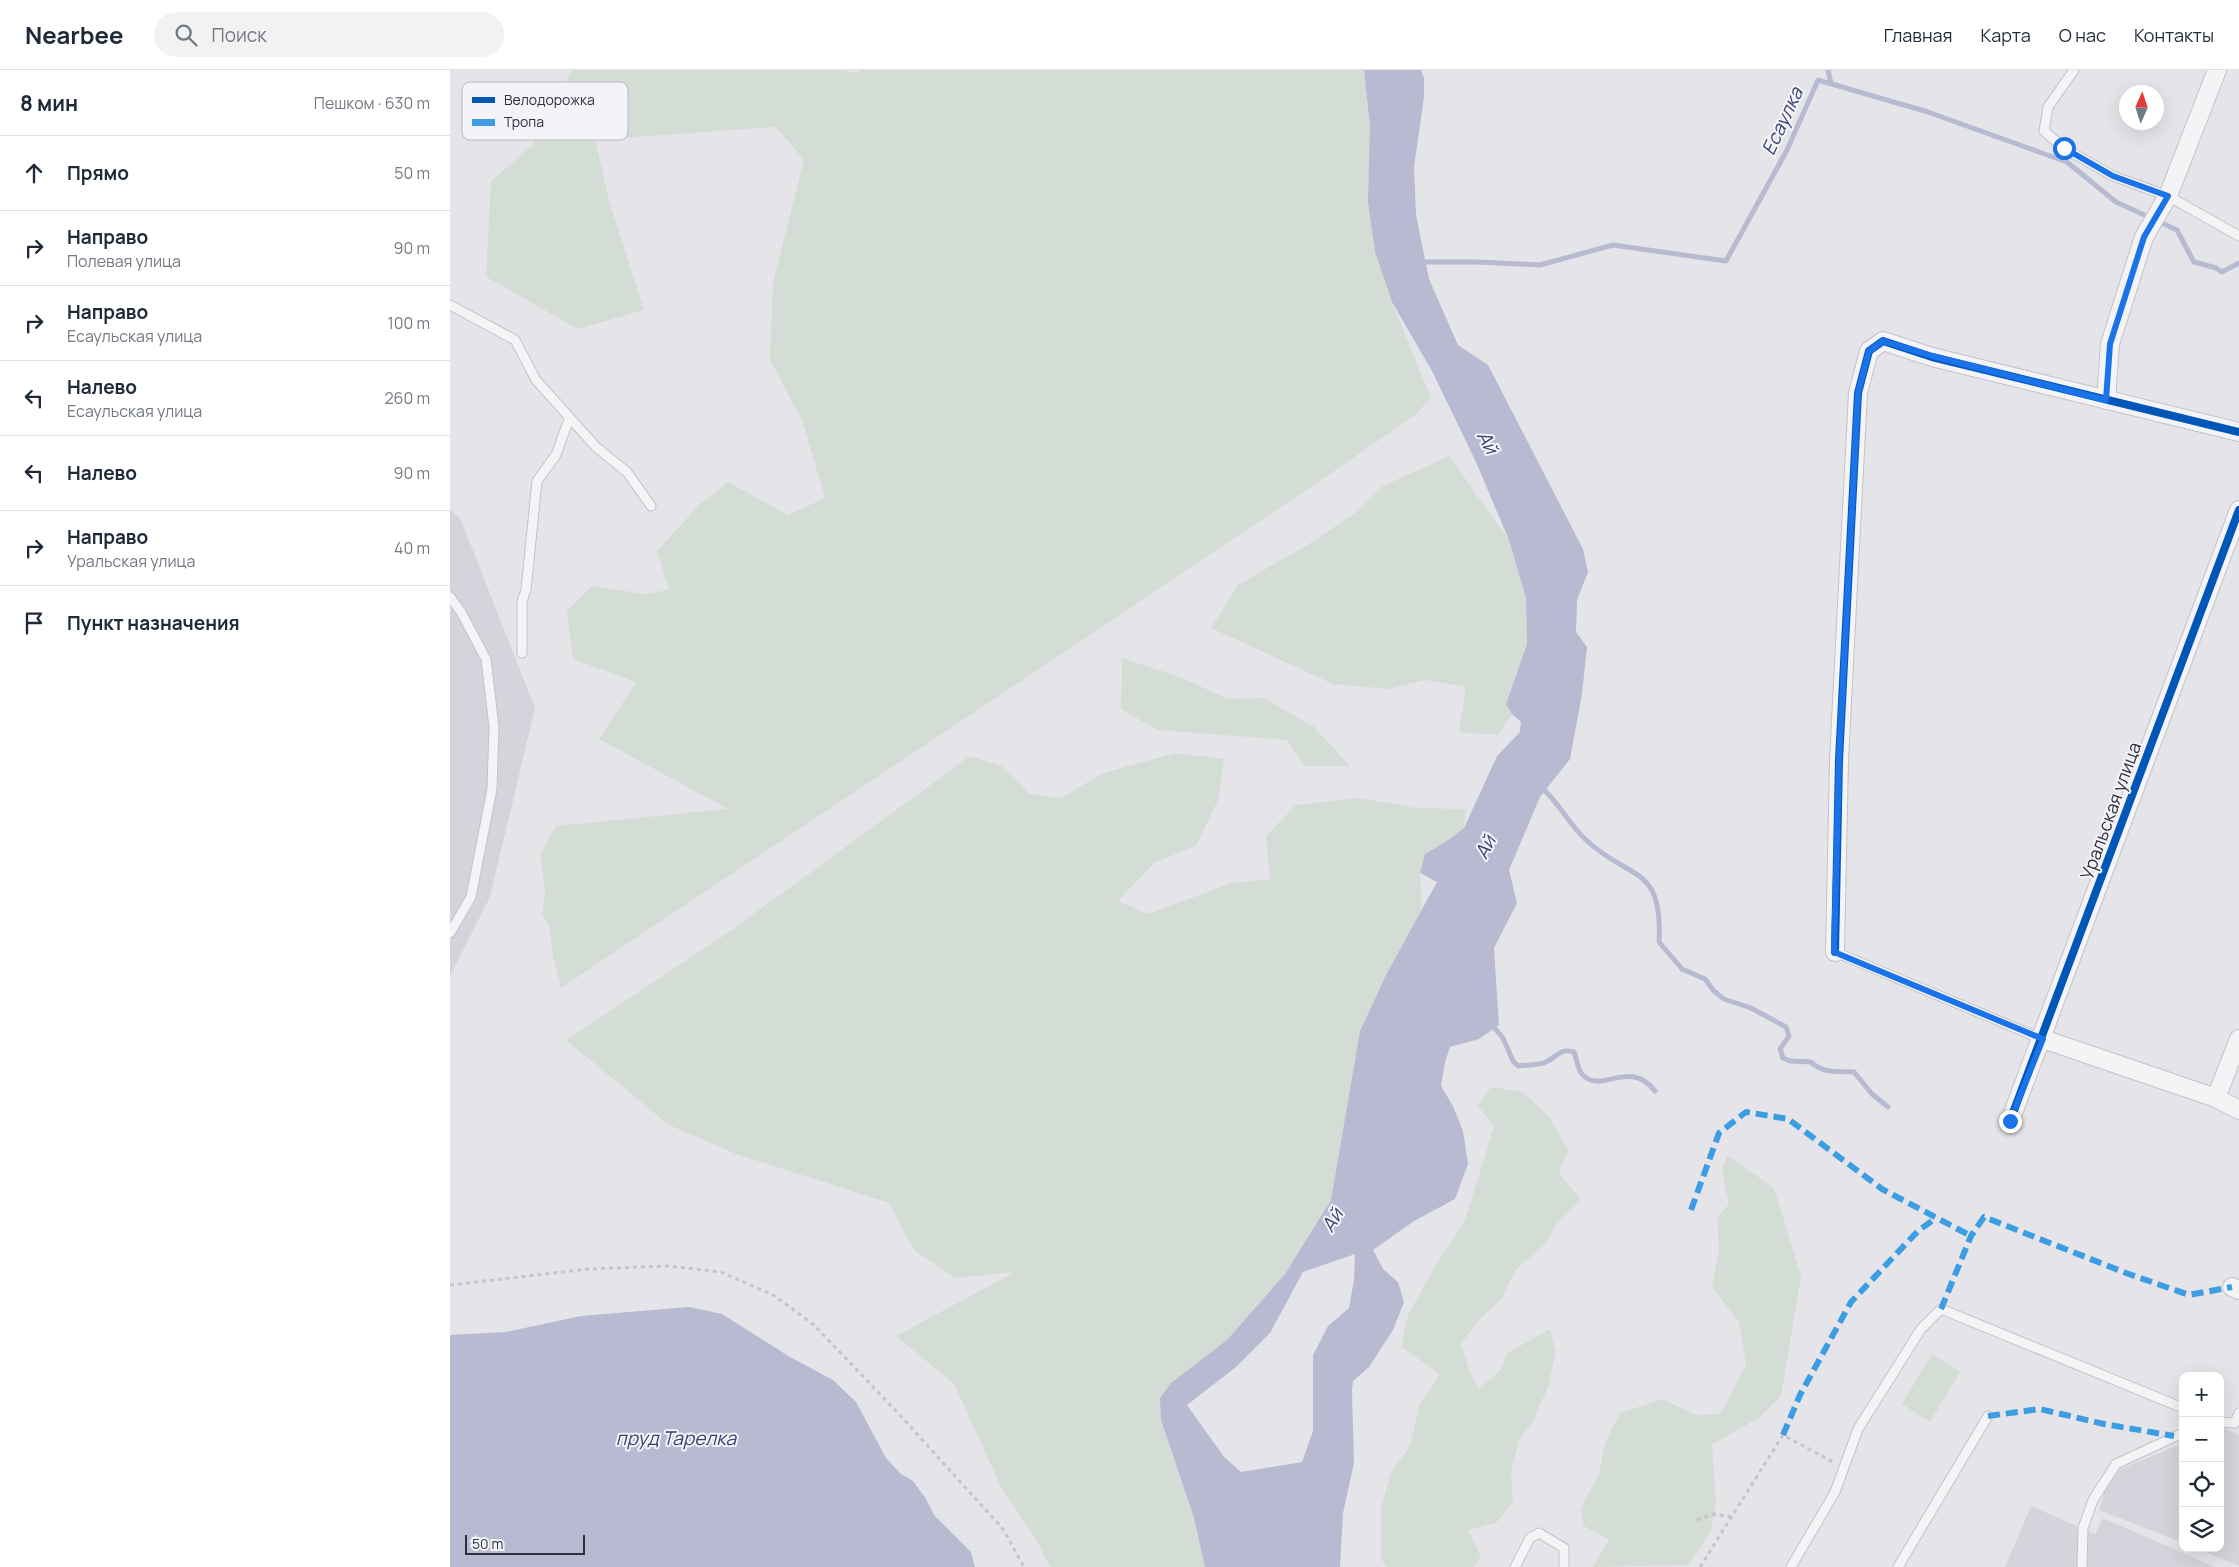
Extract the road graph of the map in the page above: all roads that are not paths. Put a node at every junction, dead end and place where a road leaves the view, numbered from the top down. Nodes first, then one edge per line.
1 (2074, 70) edge
2 (2217, 70) edge
3 (2168, 196) junction
4 (2239, 236) edge
5 (450, 305) edge
6 (2106, 400) junction
7 (569, 419) junction
8 (2239, 432) edge
9 (651, 506) dead end
10 (2239, 510) edge
11 (450, 597) edge
12 (522, 653) dead end
13 (450, 933) edge
14 (1834, 952) joint
15 (2043, 1039) junction
16 (2239, 1039) edge
17 (2216, 1098) junction
18 (2239, 1110) edge
19 (2010, 1121) dead end
20 (2179, 1406) edge
21 (2239, 1413) edge
22 (1988, 1416) dead end
23 (2224, 1422) edge
24 (2179, 1435) edge
25 (1515, 1567) edge
26 (1564, 1567) edge
27 (1790, 1567) edge
28 (1898, 1567) edge
29 (2082, 1567) edge

1 - 3 lane
2 - 3 street
3 - 4 lane
3 - 6 street
5 - 7 lane
6 - 8 street
6 - 14 street
7 - 9 lane
7 - 12 lane
10 - 15 street, Уральская улица
11 - 13 lane
14 - 15 lane
15 - 17 street
15 - 19 street, Уральская улица
16 - 17 street
17 - 18 street
20 - 27 lane
21 - 23 lane
22 - 28 lane
24 - 29 lane
25 - 26 lane

